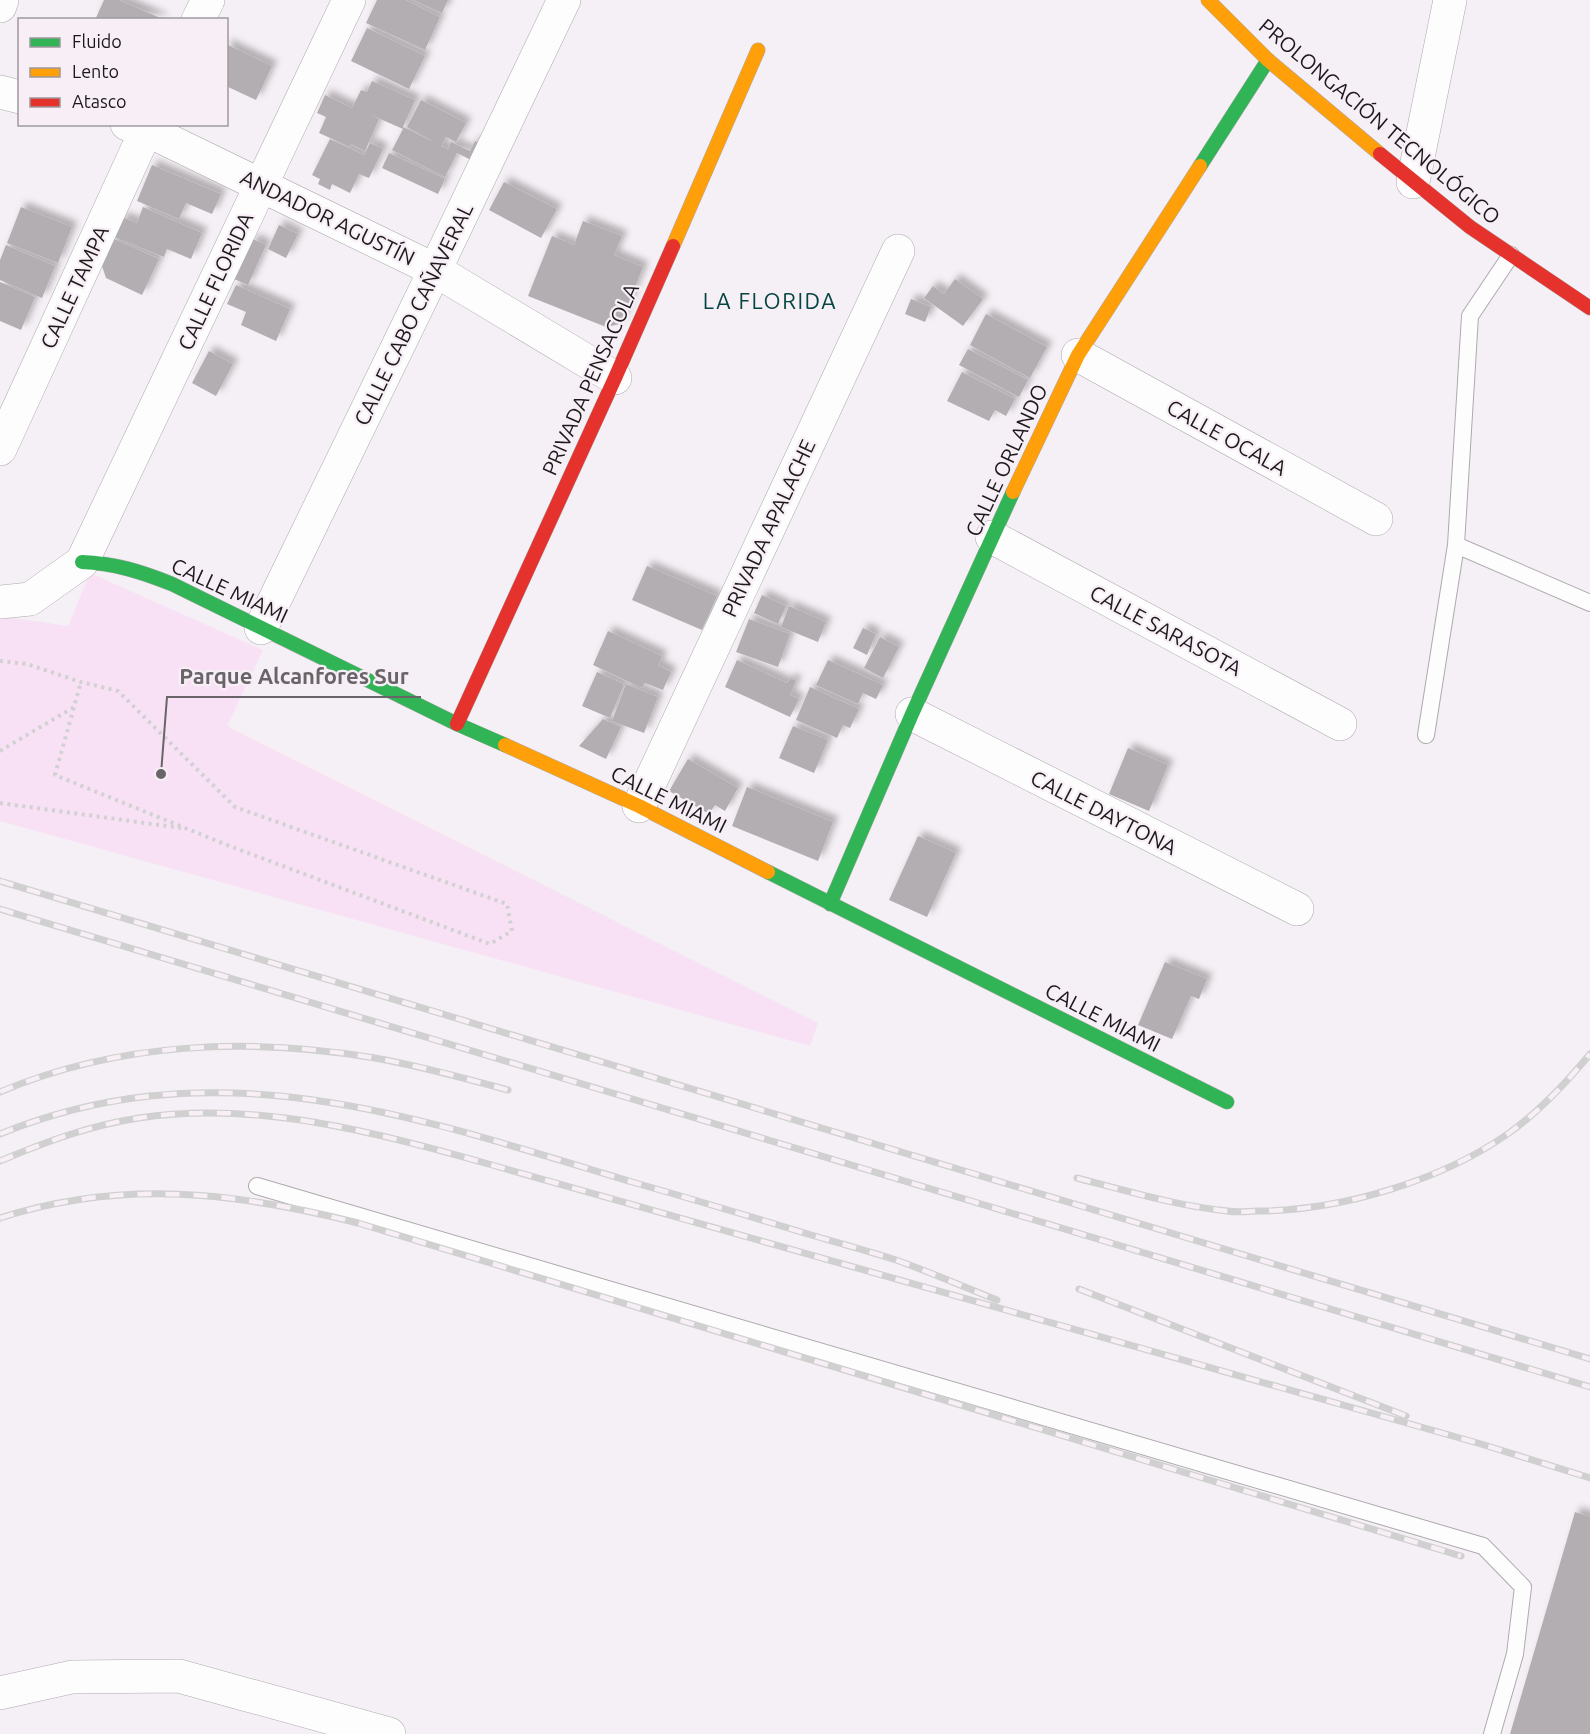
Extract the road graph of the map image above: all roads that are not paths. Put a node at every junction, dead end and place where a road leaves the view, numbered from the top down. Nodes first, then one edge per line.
1 (2, 0) edge
2 (208, 0) edge
3 (349, 0) edge
4 (564, 0) edge
5 (1208, 0) edge
6 (1450, 0) edge
7 (0, 6) edge
8 (199, 18) edge
9 (758, 50) dead end
10 (1268, 60) junction
11 (141, 126) edge
12 (1413, 182) junction
13 (261, 184) junction
14 (898, 251) dead end
15 (1512, 255) junction
16 (435, 270) junction
17 (1590, 308) edge
18 (1078, 355) junction
19 (615, 378) junction
20 (0, 449) edge
21 (1376, 519) dead end
22 (992, 537) junction
23 (1456, 545) junction
24 (82, 561) junction
25 (0, 602) edge
26 (1590, 603) edge
27 (261, 628) junction
28 (912, 714) junction
29 (457, 724) junction
30 (1340, 724) dead end
31 (1426, 735) dead end
32 (639, 806) junction
33 (830, 904) junction
34 (1297, 909) dead end
35 (1227, 1102) dead end
36 (257, 1186) dead end
37 (0, 1693) edge
38 (389, 1734) edge
39 (1492, 1734) edge

1 - 7 street
2 - 8 street
3 - 13 street, CALLE FLORIDA
4 - 16 street, CALLE CABO CAÑAVERAL
5 - 10 street, PROLONGACIÓN TECNOLÓGICO
6 - 12 street
9 - 19 street, PRIVADA PENSACOLA
10 - 12 street, PROLONGACIÓN TECNOLÓGICO
10 - 18 street, CALLE ORLANDO
11 - 13 street, ANDADOR AGUSTÍN
11 - 20 street, CALLE TAMPA
12 - 15 street, PROLONGACIÓN TECNOLÓGICO
13 - 16 street, ANDADOR AGUSTÍN
13 - 24 street, CALLE FLORIDA
14 - 32 street, PRIVADA APALACHE
15 - 17 street, PROLONGACIÓN TECNOLÓGICO
15 - 23 lane
16 - 19 street, ANDADOR AGUSTÍN
16 - 27 street, CALLE CABO CAÑAVERAL
18 - 21 street, CALLE OCALA
18 - 22 street, CALLE ORLANDO
19 - 29 street, PRIVADA PENSACOLA
22 - 28 street, CALLE ORLANDO
22 - 30 street, CALLE SARASOTA
23 - 26 lane
23 - 31 lane
24 - 25 street
24 - 27 street, CALLE MIAMI
27 - 29 street, CALLE MIAMI
28 - 33 street, CALLE ORLANDO
28 - 34 street, CALLE DAYTONA
29 - 32 street, CALLE MIAMI
32 - 33 street, CALLE MIAMI
33 - 35 street, CALLE MIAMI
36 - 39 lane
37 - 38 street

